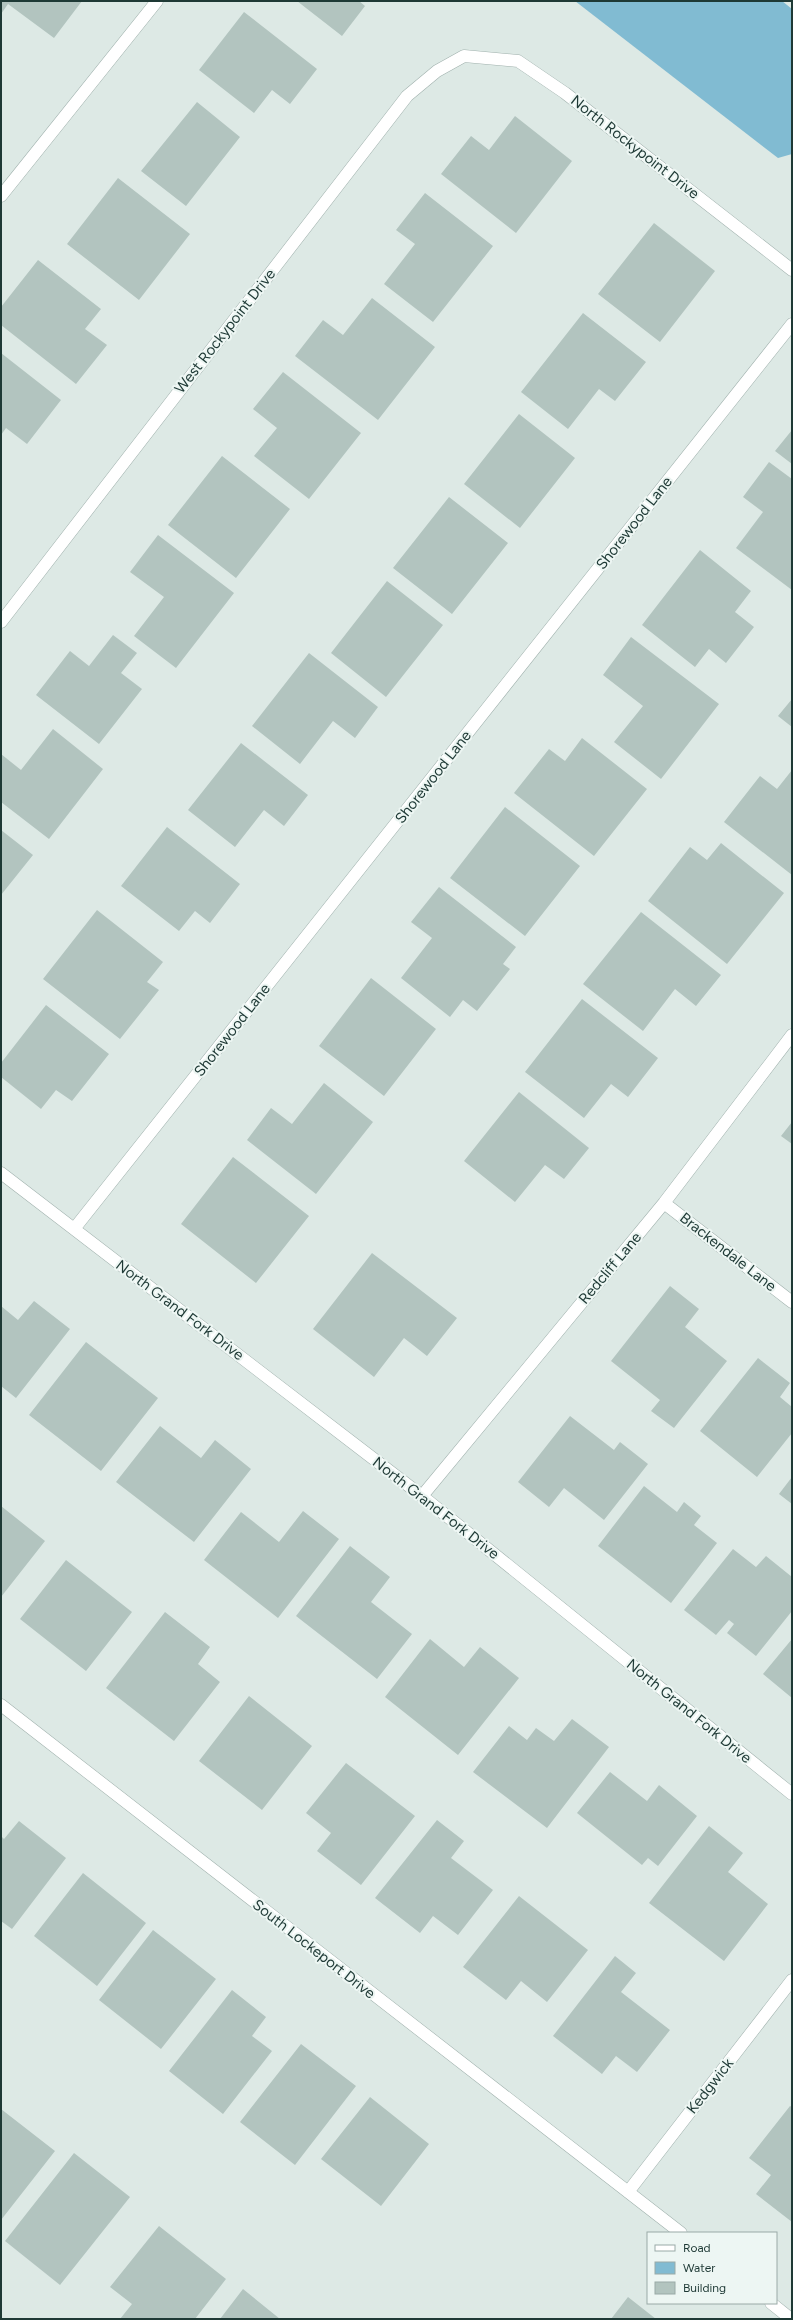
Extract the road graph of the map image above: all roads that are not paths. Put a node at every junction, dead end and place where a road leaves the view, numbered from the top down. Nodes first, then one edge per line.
1 (157, 1) edge
2 (464, 56) joint
3 (1, 196) edge
4 (792, 270) edge
5 (792, 324) edge
6 (1, 622) edge
7 (792, 1035) edge
8 (1, 1173) edge
9 (664, 1203) junction
10 (74, 1229) junction
11 (792, 1302) edge
12 (422, 1496) junction
13 (1, 1705) edge
14 (792, 1794) edge
15 (792, 1980) edge
16 (628, 2192) junction
17 (680, 2232) edge
18 (772, 2304) edge
19 (792, 2319) edge

1 - 3 street
2 - 4 street, North Rockypoint Drive
2 - 6 street, West Rockypoint Drive
5 - 10 street, Shorewood Lane
7 - 9 street, Redcliff Lane
8 - 10 street, North Grand Fork Drive
9 - 11 street, Brackendale Lane
9 - 12 street, Redcliff Lane
10 - 12 street, North Grand Fork Drive
12 - 14 street, North Grand Fork Drive
13 - 16 street, South Lockeport Drive
15 - 16 street, Kedgwick
16 - 17 street, South Lockeport Drive
18 - 19 street

